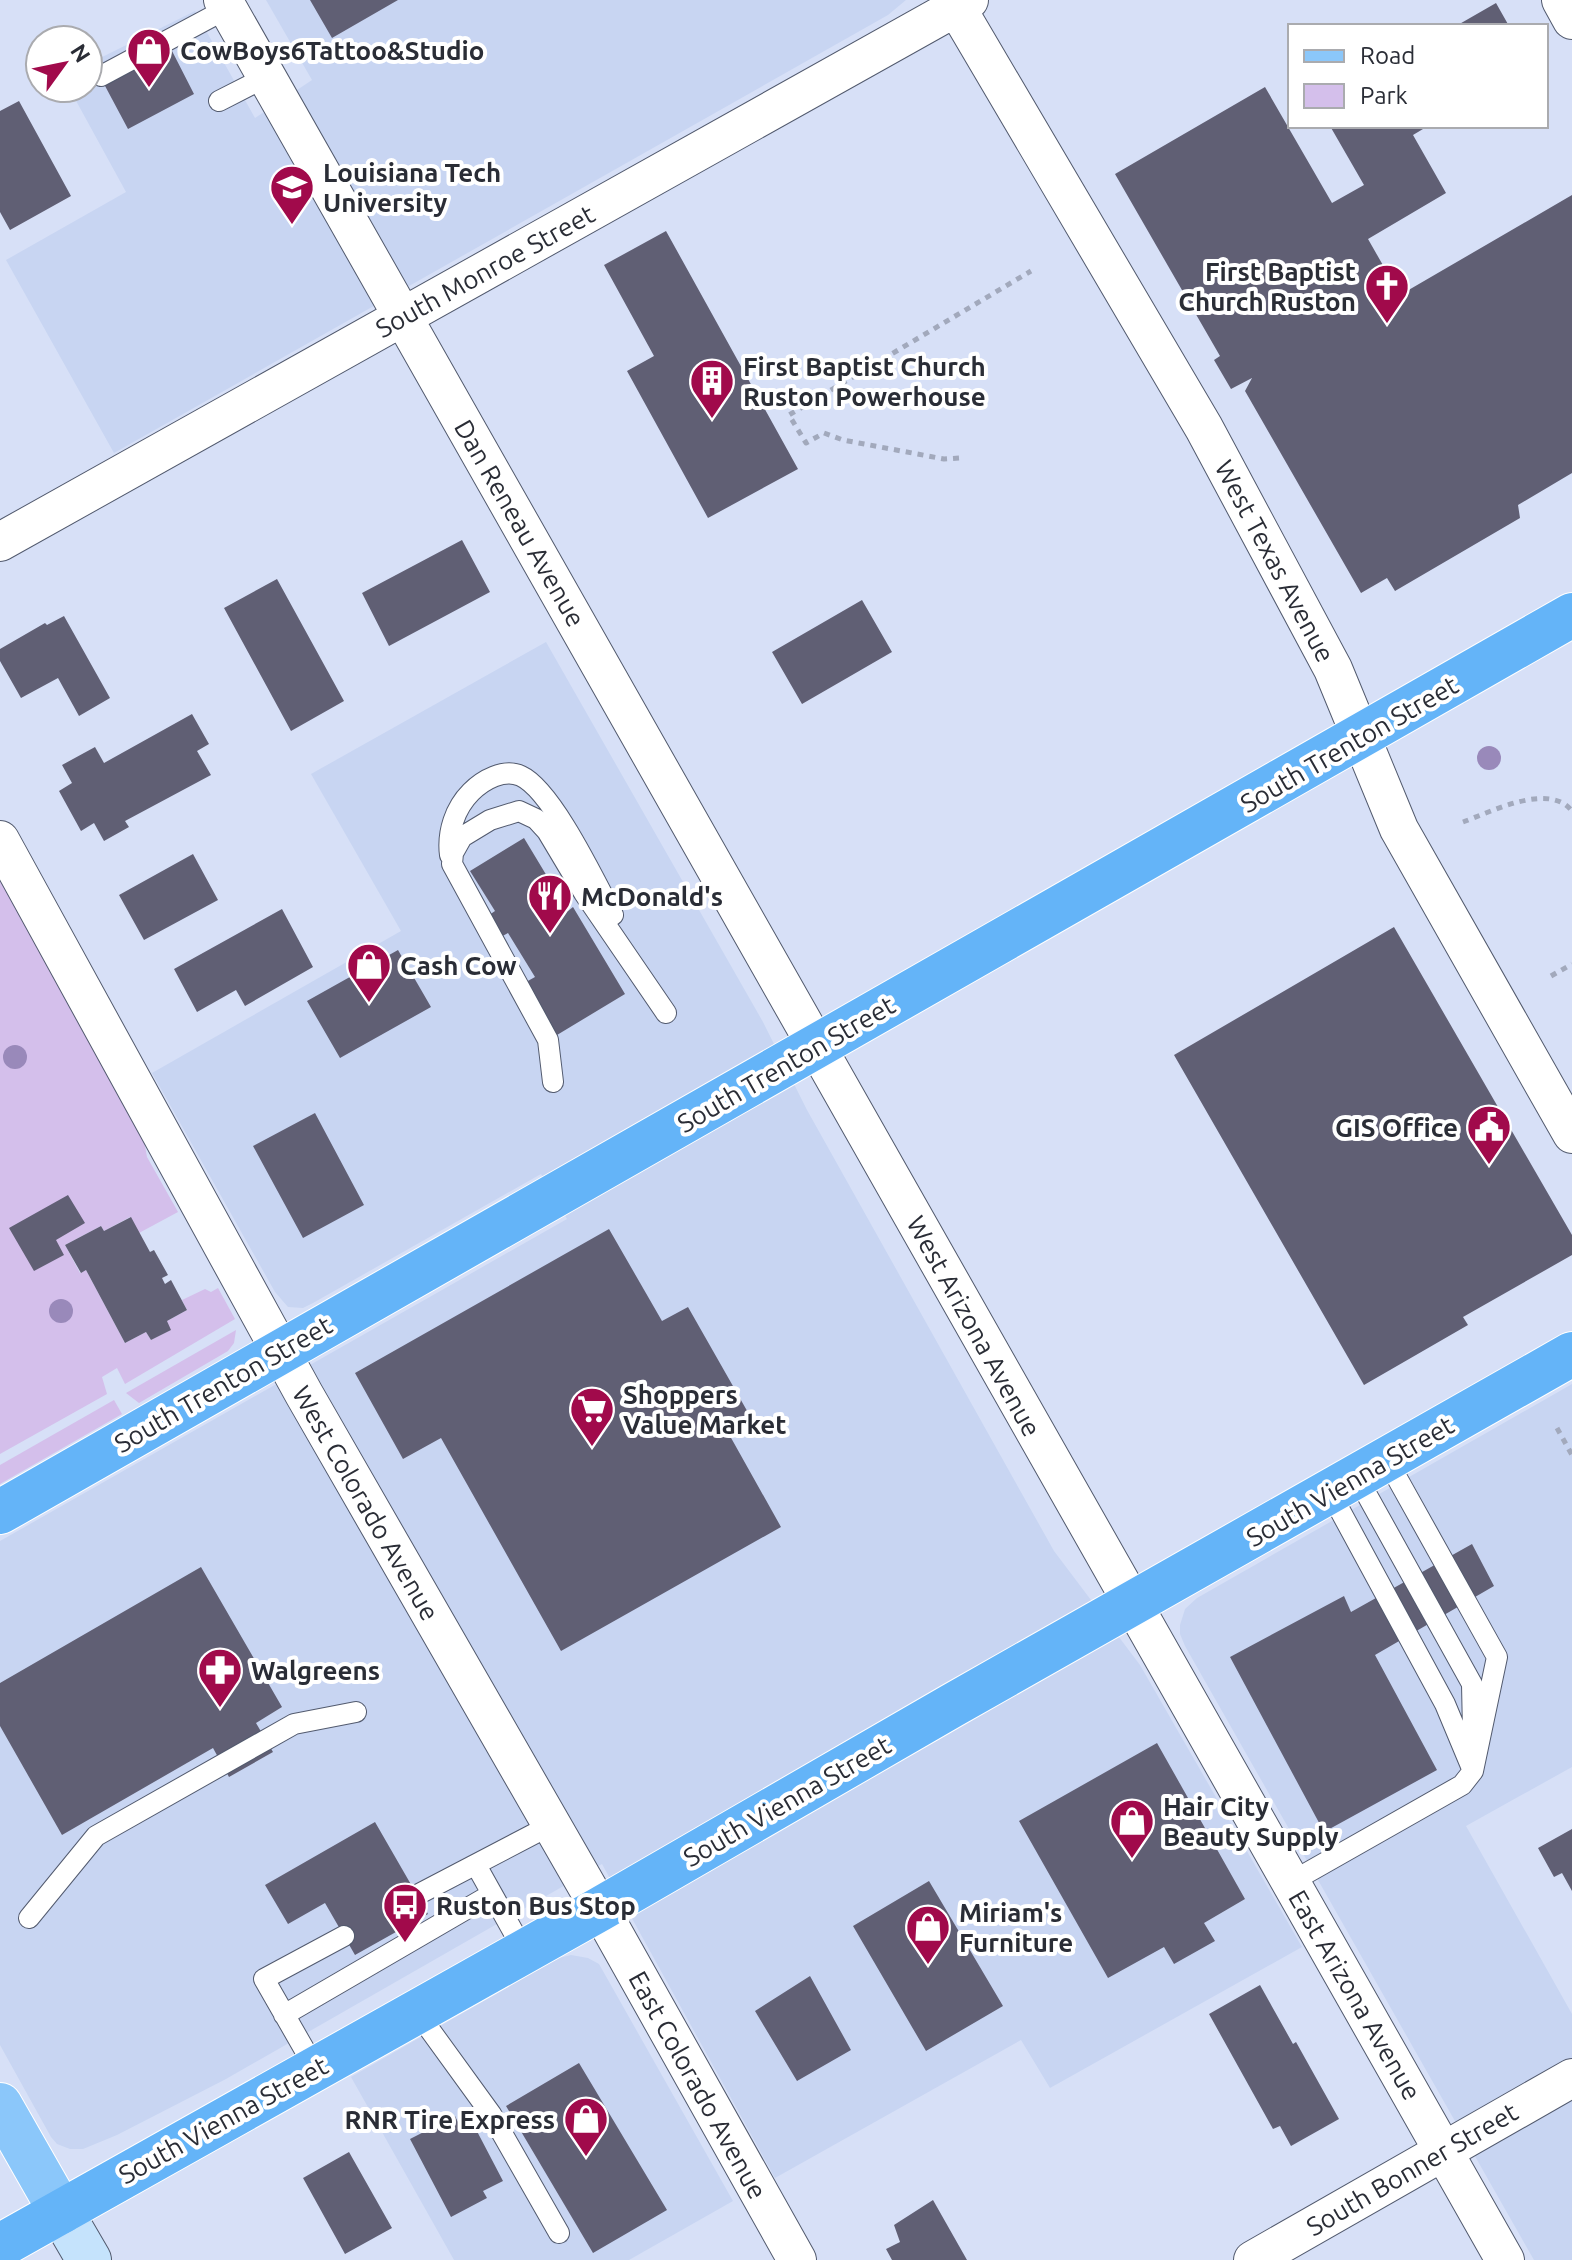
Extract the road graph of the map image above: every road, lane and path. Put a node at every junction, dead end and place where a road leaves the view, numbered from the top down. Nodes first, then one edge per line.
1 (1561, 0) edge
2 (959, 2) edge
3 (226, 4) edge
4 (1572, 20) edge
5 (104, 74) edge
6 (266, 77) junction
7 (219, 101) dead end
8 (1031, 271) dead end
9 (402, 318) junction
10 (959, 458) dead end
11 (0, 542) edge
12 (1572, 615) edge
13 (1361, 738) junction
14 (1572, 811) edge
15 (1463, 822) dead end
16 (0, 840) edge
17 (452, 864) junction
18 (1572, 964) edge
19 (1551, 976) dead end
20 (817, 1047) junction
21 (553, 1082) dead end
22 (1572, 1134) edge
23 (280, 1351) junction
24 (1572, 1354) edge
25 (1557, 1428) dead end
26 (1572, 1455) edge
27 (1358, 1476) junction
28 (0, 1512) edge
29 (1132, 1605) junction
30 (356, 1712) dead end
31 (1473, 1771) junction
32 (551, 1825) junction
33 (476, 1865) junction
34 (1291, 1882) junction
35 (492, 1894) junction
36 (417, 1895) dead end
37 (600, 1909) junction
38 (29, 1918) dead end
39 (344, 1936) dead end
40 (524, 1951) junction
41 (417, 2012) junction
42 (284, 2015) junction
43 (315, 2068) junction
44 (1572, 2078) edge
45 (0, 2105) edge
46 (1445, 2151) junction
47 (61, 2212) junction
48 (559, 2233) dead end
49 (0, 2246) edge
50 (89, 2260) edge
51 (797, 2260) edge
52 (1253, 2260) edge
53 (1505, 2260) edge

1 - 4 street
2 - 9 street, South Monroe Street
2 - 13 street, West Texas Avenue
3 - 5 lane
3 - 6 street, Dan Reneau Avenue
6 - 7 lane
6 - 9 street, Dan Reneau Avenue
8 - 10 path
9 - 11 street, South Monroe Street
9 - 20 street, Dan Reneau Avenue
12 - 13 highway, South Trenton Street
13 - 20 highway, South Trenton Street
13 - 22 street, West Texas Avenue
14 - 15 path
16 - 23 street, West Colorado Avenue
17 - 17 lane
17 - 21 lane
18 - 19 path
20 - 23 highway, South Trenton Street
20 - 29 street, West Arizona Avenue
23 - 28 highway, South Trenton Street
23 - 32 street, West Colorado Avenue
24 - 27 highway, South Vienna Street
25 - 26 path
27 - 29 highway, South Vienna Street
27 - 31 lane
27 - 31 lane
27 - 31 lane
29 - 34 street, East Arizona Avenue
29 - 37 highway, South Vienna Street
30 - 38 lane
31 - 34 lane
32 - 33 lane
32 - 37 street, West Colorado Avenue
33 - 35 lane
33 - 36 lane
34 - 46 street, East Arizona Avenue
35 - 40 lane
35 - 42 lane
37 - 40 highway, South Vienna Street
37 - 51 street, East Colorado Avenue
39 - 42 lane
40 - 41 highway, South Vienna Street
41 - 43 highway, South Vienna Street
41 - 48 lane
42 - 43 lane
43 - 47 highway, South Vienna Street
44 - 46 street, South Bonner Street
45 - 47 main road
46 - 52 street, South Bonner Street
46 - 53 street, East Arizona Avenue
47 - 49 highway, South Vienna Street
47 - 50 main road

